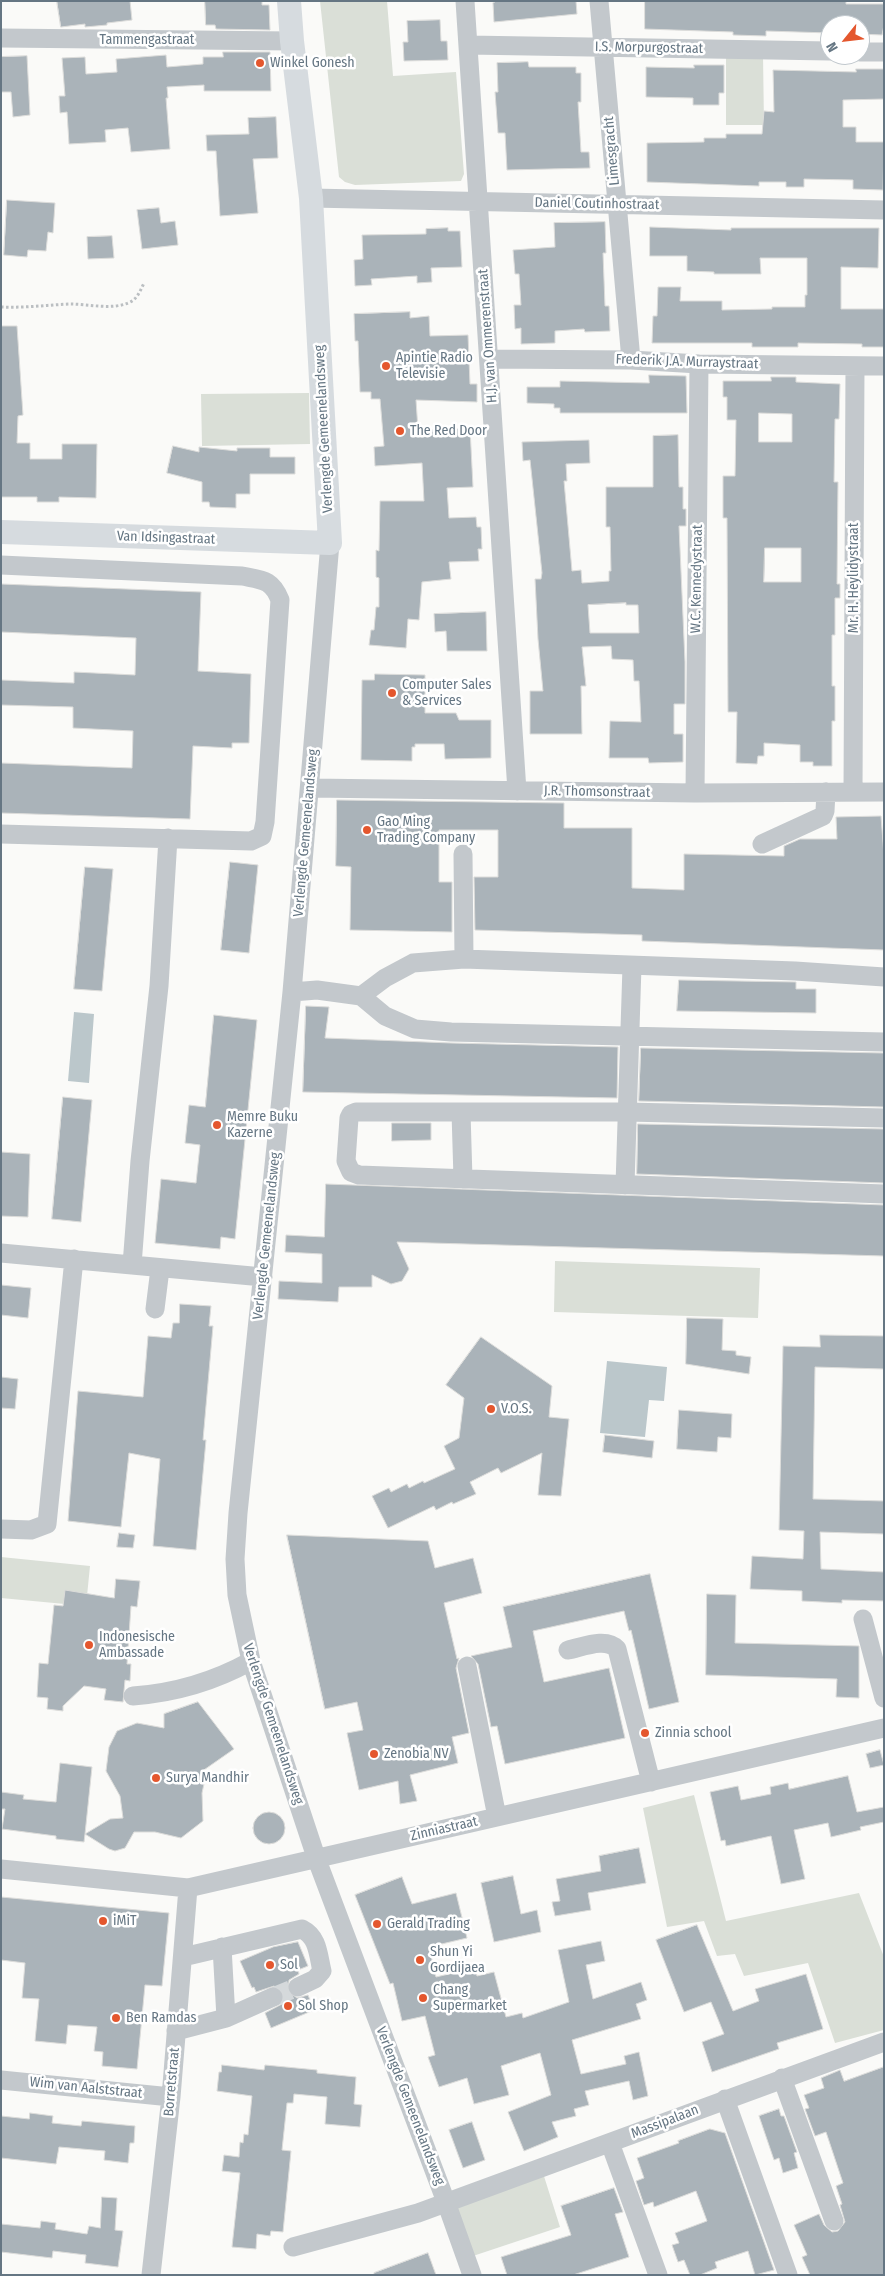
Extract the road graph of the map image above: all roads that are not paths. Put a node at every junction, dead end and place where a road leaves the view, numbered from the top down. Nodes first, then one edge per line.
1 (277, 1) edge
2 (289, 1) edge
3 (466, 1) edge
4 (599, 1) edge
5 (1, 38) edge
6 (292, 41) junction
7 (468, 44) junction
8 (603, 47) junction
9 (820, 51) edge
10 (870, 52) edge
11 (884, 52) edge
12 (311, 198) junction
13 (477, 202) junction
14 (617, 204) junction
15 (884, 210) edge
16 (490, 359) junction
17 (631, 360) junction
18 (699, 364) junction
19 (855, 366) junction
20 (884, 366) edge
21 (1, 532) edge
22 (330, 543) junction
23 (1, 565) edge
24 (311, 788) junction
25 (517, 791) junction
26 (853, 791) junction
27 (826, 792) junction
28 (884, 792) edge
29 (695, 793) junction
30 (1, 834) edge
31 (168, 838) junction
32 (762, 844) dead end
33 (463, 854) dead end
34 (464, 959) junction
35 (632, 966) junction
36 (884, 977) edge
37 (292, 992) junction
38 (361, 996) junction
39 (629, 1036) junction
40 (884, 1042) edge
41 (461, 1112) junction
42 (627, 1112) junction
43 (884, 1118) edge
44 (463, 1178) junction
45 (625, 1185) junction
46 (884, 1194) edge
47 (1, 1253) edge
48 (74, 1259) junction
49 (132, 1265) junction
50 (160, 1269) junction
51 (263, 1277) junction
52 (155, 1309) dead end
53 (1, 1529) edge
54 (863, 1619) dead end
55 (568, 1650) dead end
56 (251, 1661) junction
57 (467, 1666) dead end
58 (133, 1696) dead end
59 (884, 1698) edge
60 (884, 1728) edge
61 (651, 1782) junction
62 (497, 1817) junction
63 (317, 1860) junction
64 (1, 1869) edge
65 (188, 1888) junction
66 (347, 1940) junction
67 (222, 1948) junction
68 (318, 1952) junction
69 (183, 1957) junction
70 (298, 1986) tunnel mouth
71 (273, 1997) tunnel mouth
72 (226, 2018) junction
73 (176, 2031) junction
74 (884, 2042) edge
75 (782, 2078) junction
76 (1, 2080) edge
77 (171, 2097) junction
78 (725, 2099) junction
79 (610, 2143) junction
80 (446, 2202) junction
81 (834, 2221) dead end
82 (293, 2247) dead end
83 (151, 2275) edge
84 (472, 2275) edge
85 (658, 2275) edge
86 (788, 2275) edge

1 - 6 main road, Verlengde Gemeenelandsweg
2 - 6 main road, Verlengde Gemeenelandsweg
3 - 7 street, H.J. van Ommerenstraat
4 - 8 street, Limesgracht
5 - 6 street, Tammengastraat
6 - 12 main road, Verlengde Gemeenelandsweg
7 - 8 street, I.S. Morpurgostraat
7 - 13 street, H.J. van Ommerenstraat
8 - 9 street, I.S. Morpurgostraat
8 - 14 street, Limesgracht
10 - 11 street
12 - 13 street, Daniel Coutinhostraat
12 - 22 main road, Verlengde Gemeenelandsweg
13 - 14 street, Daniel Coutinhostraat
13 - 16 street, H.J. van Ommerenstraat
14 - 15 street, Daniel Coutinhostraat
14 - 17 street, Limesgracht
16 - 17 street, Frederik J.A. Murraystraat
16 - 25 street, H.J. van Ommerenstraat
17 - 18 street, Frederik J.A. Murraystraat
18 - 19 street, Frederik J.A. Murraystraat
18 - 29 street, W.C. Kennedystraat
19 - 20 street, Frederik J.A. Murraystraat
19 - 26 street, Mr. H. Heylidystraat
21 - 22 main road, Van Idsingastraat
22 - 24 street, Verlengde Gemeenelandsweg
23 - 31 street
24 - 25 street, J.R. Thomsonstraat
24 - 37 street, Verlengde Gemeenelandsweg
25 - 29 street, J.R. Thomsonstraat
26 - 27 street, J.R. Thomsonstraat
26 - 28 street, J.R. Thomsonstraat
27 - 29 street, J.R. Thomsonstraat
27 - 32 street
30 - 31 street
31 - 49 street
33 - 34 street
34 - 35 street
34 - 38 street
35 - 36 street
35 - 39 street
37 - 38 street
37 - 51 street, Verlengde Gemeenelandsweg
38 - 39 street
39 - 40 street
39 - 42 street
41 - 42 street
41 - 44 street
41 - 44 street
42 - 43 street
42 - 45 street
44 - 45 street
45 - 46 street
47 - 48 street
48 - 49 street
48 - 53 street
49 - 50 street
50 - 51 street
50 - 52 street
51 - 56 street, Verlengde Gemeenelandsweg
54 - 59 street
55 - 61 street
56 - 58 street
56 - 63 street, Verlengde Gemeenelandsweg
57 - 62 street
60 - 61 street, Zinniastraat
61 - 62 street, Zinniastraat
62 - 63 street, Zinniastraat
63 - 65 street, Zinniastraat
63 - 66 street, Verlengde Gemeenelandsweg
64 - 65 street, Zinniastraat
65 - 69 street, Borretstraat
66 - 68 street
66 - 80 street, Verlengde Gemeenelandsweg
67 - 68 street
67 - 69 street
67 - 72 street
68 - 70 street
69 - 73 street, Borretstraat
71 - 72 street
72 - 73 street
73 - 77 street, Borretstraat
74 - 75 street, Massipalaan
75 - 78 street, Massipalaan
75 - 81 street
76 - 77 street, Wim van Aalststraat
77 - 83 street, Borretstraat
78 - 79 street, Massipalaan
78 - 86 street
79 - 80 street, Massipalaan
79 - 85 street
80 - 82 street, Massipalaan
80 - 84 street, Verlengde Gemeenelandsweg

